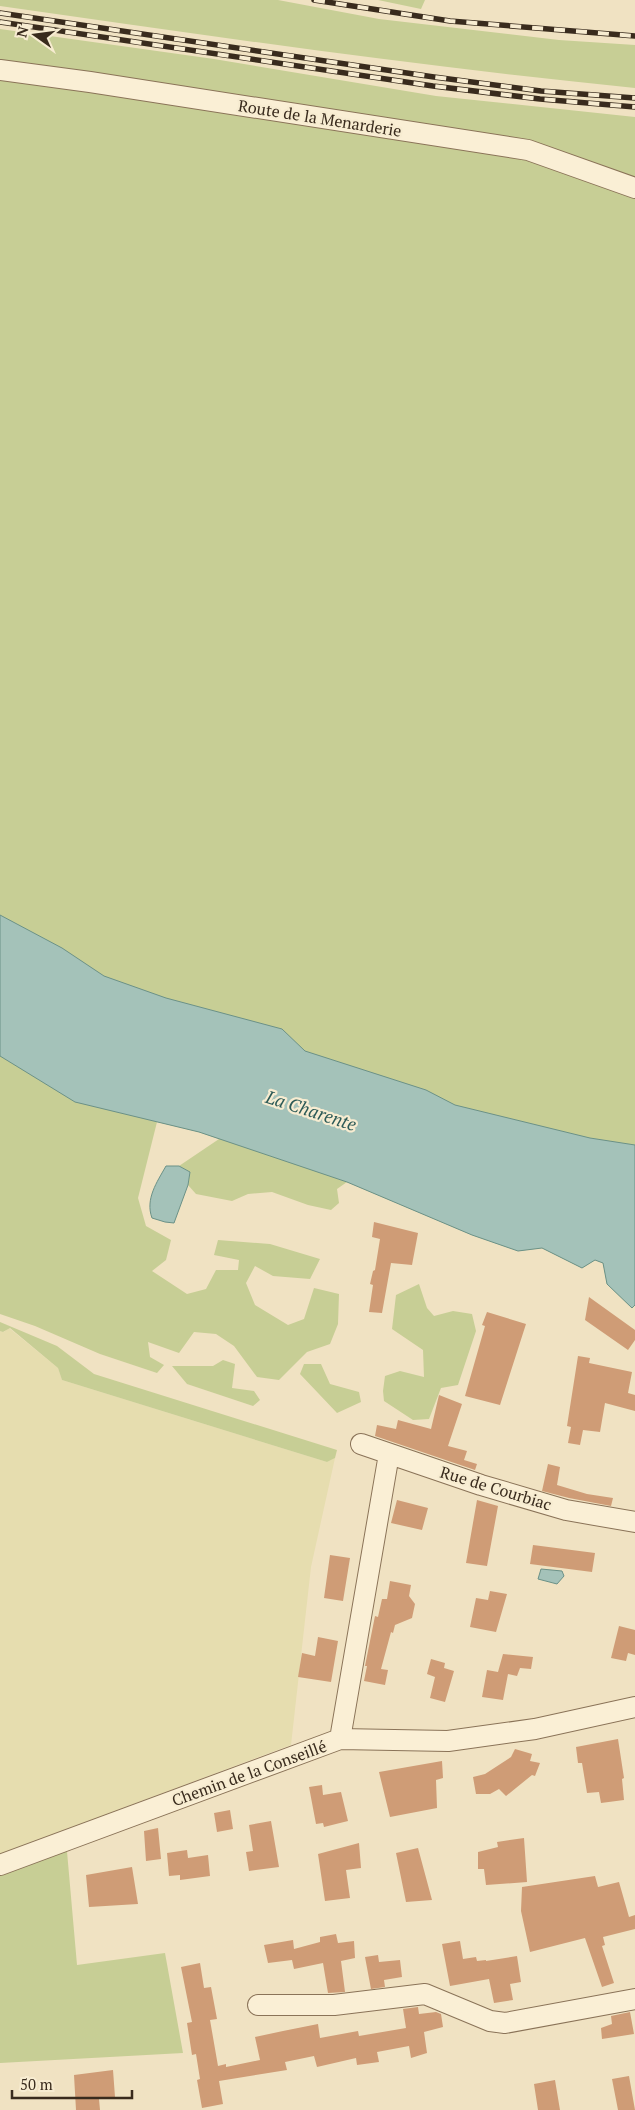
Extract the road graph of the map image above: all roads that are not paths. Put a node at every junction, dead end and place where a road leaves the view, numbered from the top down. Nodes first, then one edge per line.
1 (0, 70) edge
2 (635, 188) edge
3 (361, 1444) dead end
4 (390, 1454) junction
5 (635, 1522) edge
6 (635, 1707) edge
7 (340, 1739) junction
8 (0, 1865) edge
9 (635, 1999) edge
10 (258, 2005) dead end

1 - 2 street, Route de la Menarderie
3 - 4 street, Rue de Courbiac
4 - 5 street, Rue de Courbiac
4 - 7 street, Chemin de la Conseillé
6 - 7 street
7 - 8 street, Chemin de la Conseillé
9 - 10 street

